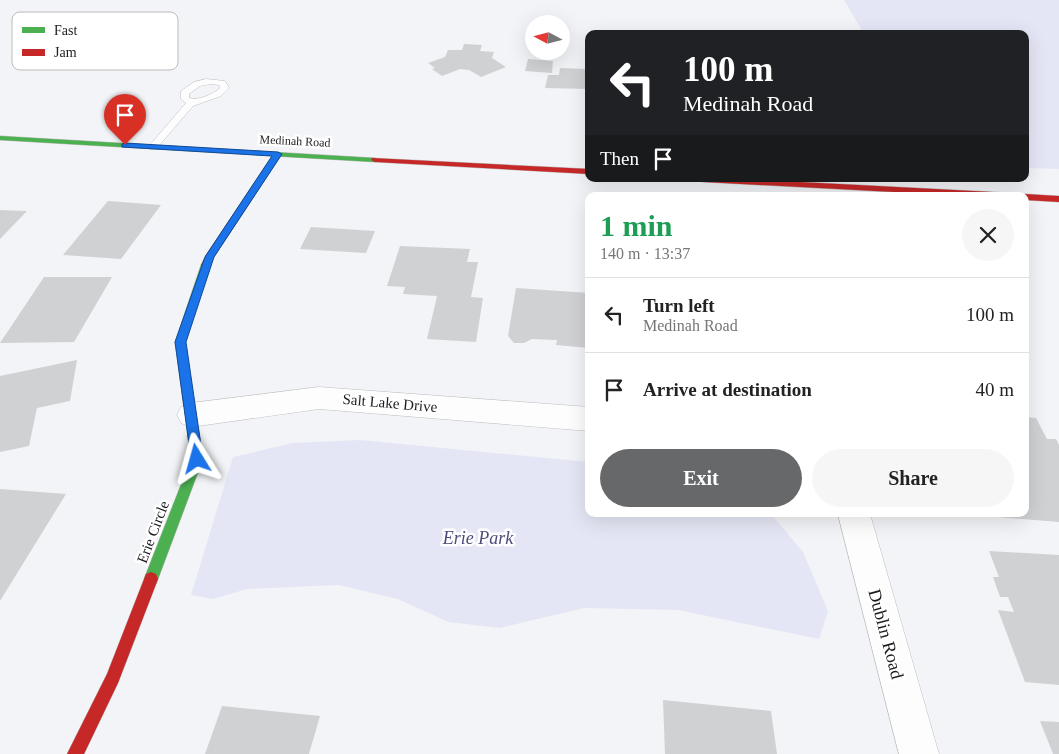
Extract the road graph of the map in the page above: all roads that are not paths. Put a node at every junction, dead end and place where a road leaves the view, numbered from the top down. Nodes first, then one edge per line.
1 (192, 102) dead end
2 (0, 138) edge
3 (153, 147) junction
4 (278, 154) junction
5 (585, 172) edge
6 (758, 182) edge
7 (939, 192) edge
8 (1029, 197) edge
9 (1059, 198) edge
10 (191, 415) junction
11 (585, 419) edge
12 (855, 517) edge
13 (75, 754) edge
14 (919, 754) edge

1 - 3 lane
2 - 3 street, Medinah Road
3 - 4 street, Medinah Road
4 - 5 street, Medinah Road
4 - 10 street, Erie Circle
6 - 7 street
8 - 9 street
10 - 11 street, Salt Lake Drive
10 - 13 street, Erie Circle
12 - 14 street, Dublin Road

